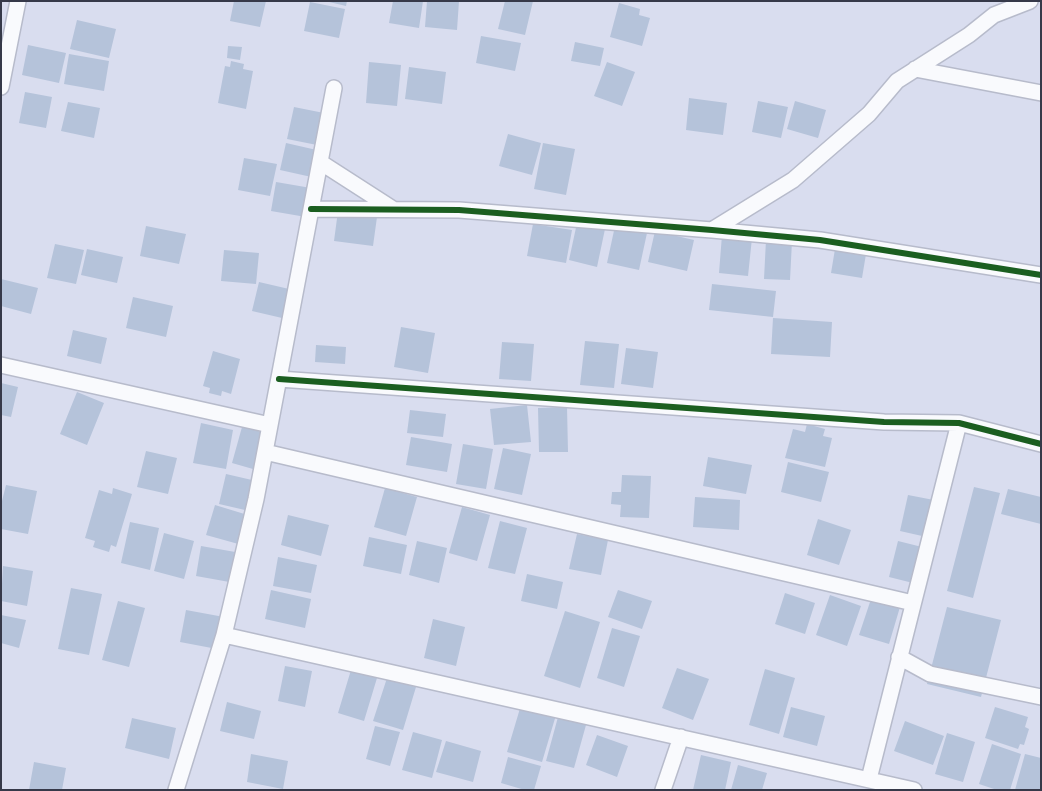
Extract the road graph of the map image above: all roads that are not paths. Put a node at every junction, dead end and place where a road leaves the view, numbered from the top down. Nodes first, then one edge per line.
1 (18, 1) edge
2 (1030, 1) edge
3 (915, 69) junction
4 (1, 87) edge
5 (334, 88) dead end
6 (1041, 93) edge
7 (320, 162) junction
8 (311, 209) junction
9 (393, 209) junction
10 (712, 230) junction
11 (1041, 275) edge
12 (1, 365) edge
13 (279, 379) junction
14 (959, 423) junction
15 (270, 426) junction
16 (1041, 444) edge
17 (265, 452) junction
18 (913, 603) junction
19 (224, 634) junction
20 (900, 657) junction
21 (1041, 697) edge
22 (681, 737) junction
23 (869, 779) junction
24 (176, 790) edge
25 (663, 790) edge
26 (914, 790) edge

1 - 4 street
2 - 3 street
3 - 6 street
3 - 10 street
5 - 7 street
7 - 8 street
7 - 9 street
8 - 9 street
8 - 13 street
9 - 10 street
10 - 11 street
12 - 15 street
13 - 14 street
13 - 15 street
14 - 16 street
14 - 18 street
15 - 17 street
17 - 18 street
17 - 19 street
18 - 20 street
19 - 22 street
19 - 24 street
20 - 21 street
20 - 23 street
22 - 23 street
22 - 25 street
23 - 26 street

